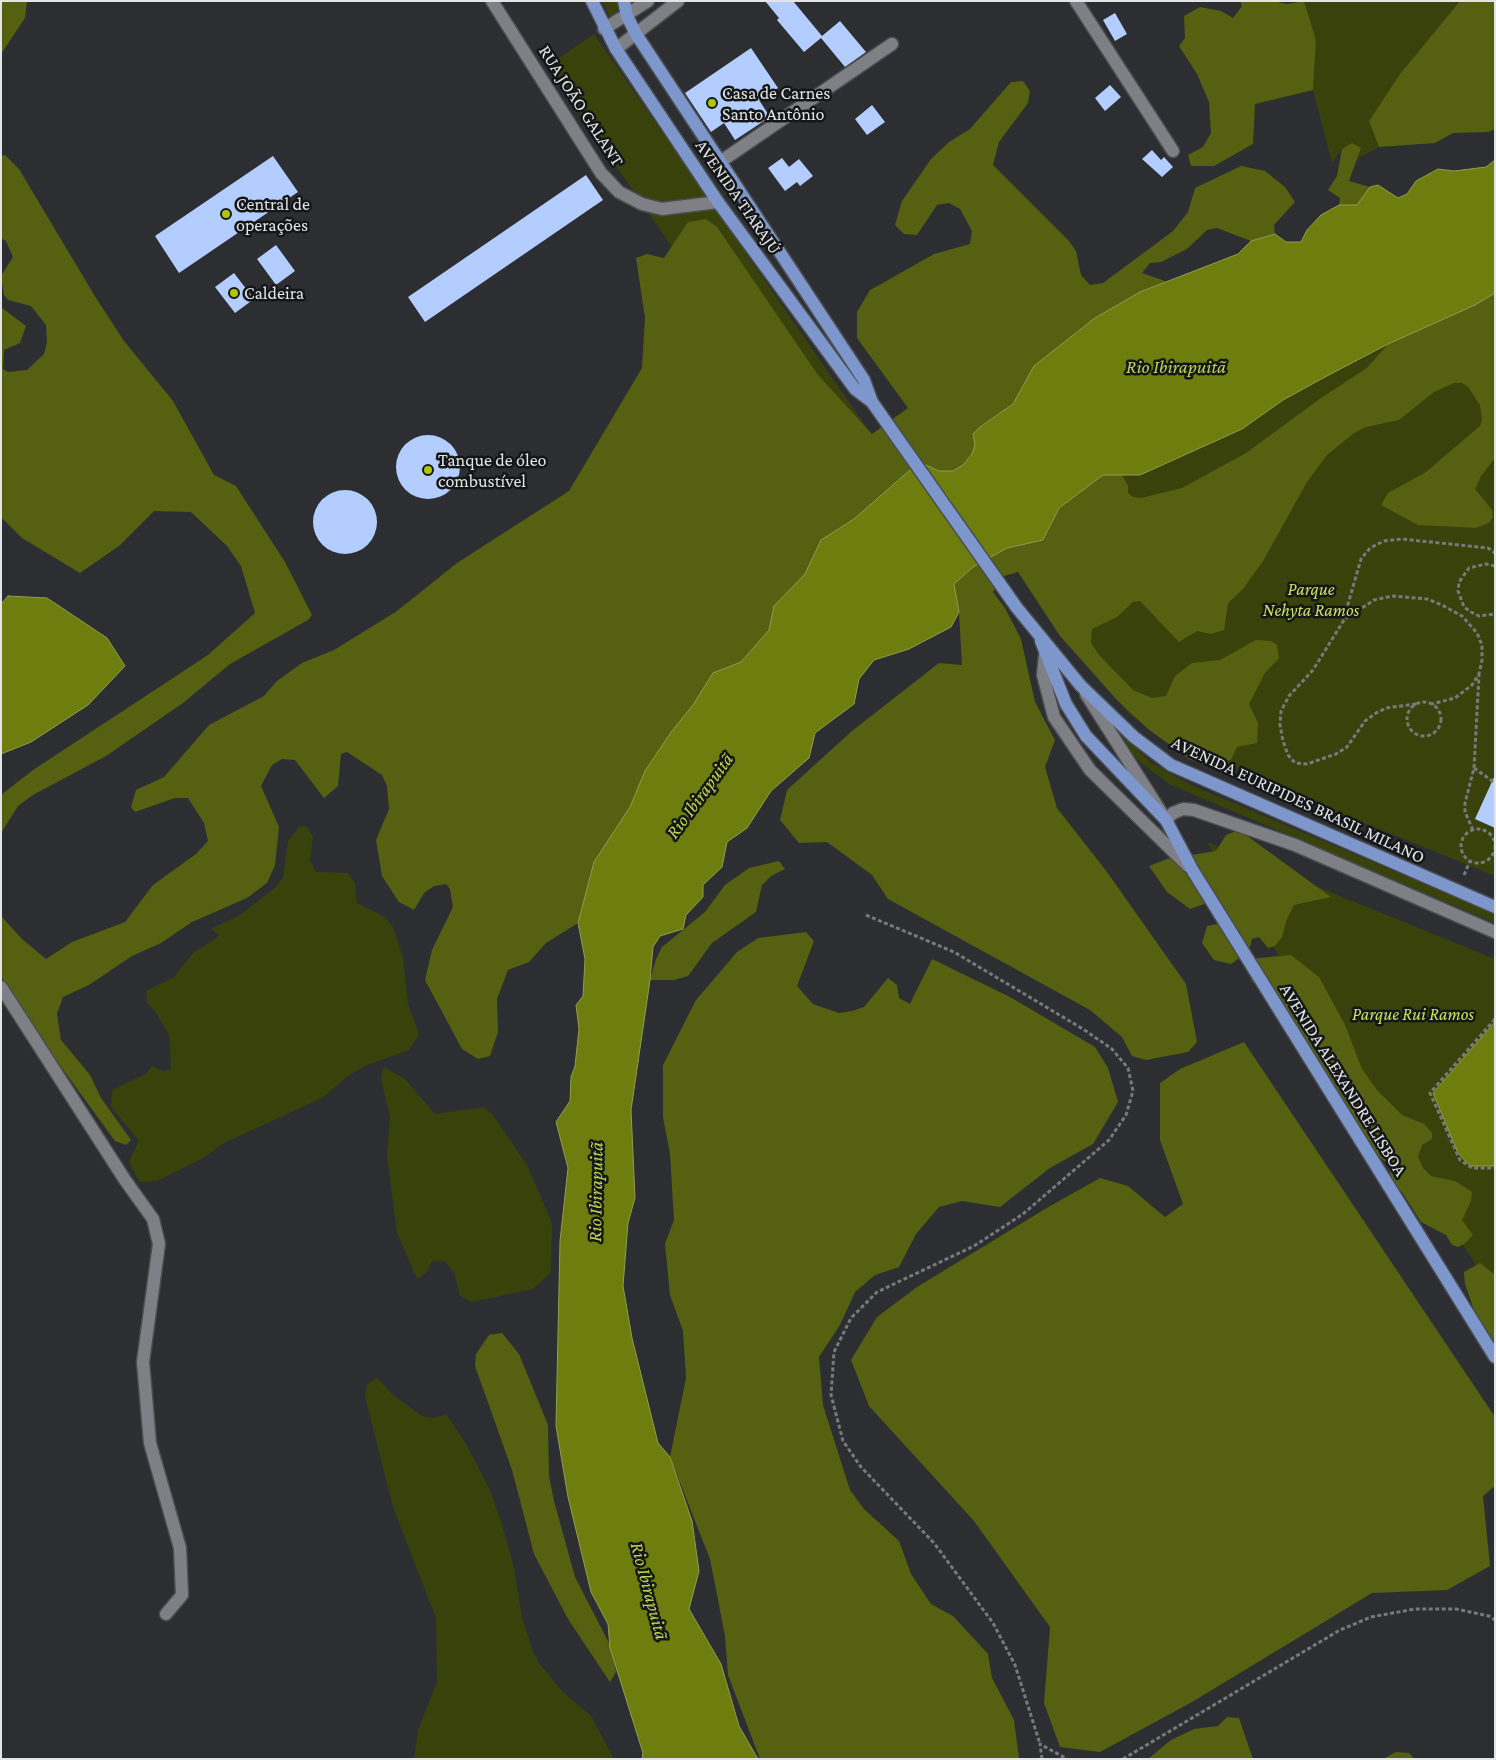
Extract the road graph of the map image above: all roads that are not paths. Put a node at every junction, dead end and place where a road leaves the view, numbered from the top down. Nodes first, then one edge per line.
1 (492, 1) edge
2 (592, 1) edge
3 (624, 1) edge
4 (648, 1) edge
5 (678, 1) edge
6 (1079, 2) edge
7 (627, 16) junction
8 (604, 29) junction
9 (636, 34) junction
10 (892, 44) dead end
11 (616, 49) junction
12 (1172, 151) dead end
13 (720, 162) junction
14 (718, 202) junction
15 (872, 402) junction
16 (1017, 608) joint
17 (1039, 637) junction
18 (1045, 655) junction
19 (1081, 686) junction
20 (1166, 820) junction
21 (1193, 871) junction
22 (1495, 907) edge
23 (1495, 932) edge
24 (1, 987) edge
25 (1495, 1358) edge
26 (166, 1614) dead end

1 - 14 street, RUA JOÃO GALANT
2 - 8 main road, AVENIDA TIARAJÚ
3 - 7 main road, AVENIDA TIARAJÚ
4 - 7 street
5 - 9 street
6 - 12 street
7 - 8 street
7 - 9 main road, AVENIDA TIARAJÚ
8 - 11 main road, AVENIDA TIARAJÚ
9 - 11 street
9 - 13 main road, AVENIDA TIARAJÚ
10 - 13 street
11 - 14 main road, AVENIDA TIARAJÚ
13 - 15 main road, AVENIDA TIARAJÚ
14 - 15 main road, AVENIDA TIARAJÚ
15 - 16 main road, AVENIDA TIARAJÚ
16 - 17 main road, AVENIDA EURIPIDES BRASIL MILANO
17 - 18 main road, AVENIDA EURIPIDES BRASIL MILANO
17 - 19 main road, AVENIDA EURIPIDES BRASIL MILANO
18 - 20 main road, AVENIDA EURIPIDES BRASIL MILANO
18 - 21 street
19 - 20 street
19 - 22 main road, AVENIDA EURIPIDES BRASIL MILANO
20 - 21 main road, AVENIDA ALEXANDRE LISBOA
20 - 23 street
21 - 25 main road, AVENIDA ALEXANDRE LISBOA
24 - 26 street

